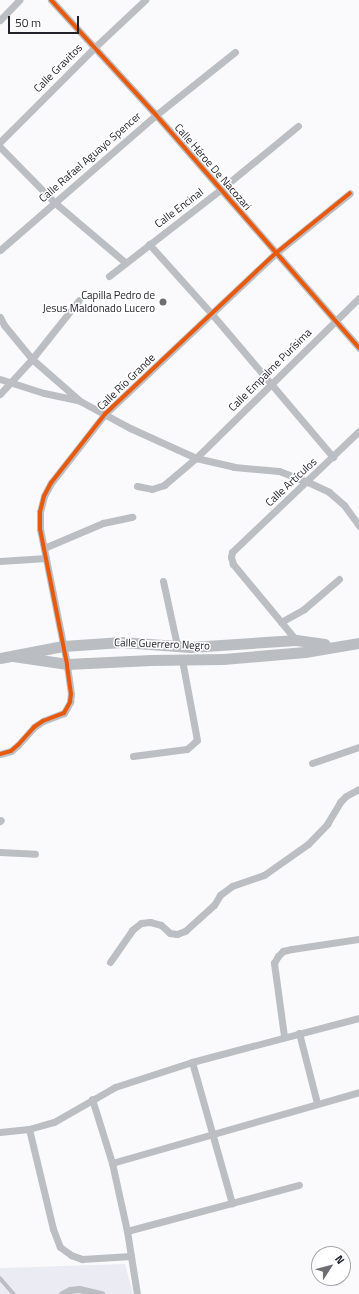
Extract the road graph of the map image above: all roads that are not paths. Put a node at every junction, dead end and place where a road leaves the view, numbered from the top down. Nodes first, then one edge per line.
1 (19, 0) edge
2 (51, 0) edge
3 (145, 0) edge
4 (0, 20) edge
5 (95, 47) junction
6 (235, 52) dead end
7 (156, 115) junction
8 (298, 126) dead end
9 (2, 137) edge
10 (0, 147) edge
11 (220, 190) junction
12 (350, 193) dead end
13 (54, 202) junction
14 (149, 244) junction
15 (0, 250) edge
16 (276, 253) junction
17 (126, 263) junction
18 (109, 276) dead end
19 (359, 298) edge
20 (79, 300) dead end
21 (211, 313) junction
22 (0, 317) edge
23 (336, 321) junction
24 (359, 348) edge
25 (32, 359) junction
26 (0, 379) edge
27 (9, 383) junction
28 (272, 385) junction
29 (0, 394) edge
30 (80, 401) junction
31 (105, 414) junction
32 (359, 431) edge
33 (333, 457) junction
34 (196, 458) junction
35 (308, 482) junction
36 (137, 486) dead end
37 (132, 517) dead end
38 (359, 526) edge
39 (44, 548) junction
40 (46, 558) junction
41 (0, 561) edge
42 (339, 579) dead end
43 (163, 581) dead end
44 (281, 622) junction
45 (296, 640) junction
46 (359, 642) edge
47 (177, 645) junction
48 (335, 645) junction
49 (63, 646) junction
50 (13, 656) junction
51 (0, 658) edge
52 (182, 660) junction
53 (66, 664) junction
54 (359, 747) edge
55 (0, 754) edge
56 (133, 756) dead end
57 (312, 763) dead end
58 (359, 789) edge
59 (0, 852) edge
60 (36, 854) dead end
61 (359, 939) edge
62 (110, 962) dead end
63 (359, 1018) edge
64 (299, 1033) junction
65 (284, 1036) junction
66 (192, 1062) junction
67 (359, 1092) edge
68 (92, 1099) junction
69 (317, 1103) junction
70 (29, 1129) junction
71 (0, 1132) edge
72 (212, 1133) junction
73 (112, 1163) junction
74 (299, 1185) dead end
75 (232, 1203) junction
76 (127, 1231) junction
77 (131, 1256) junction
78 (0, 1278) edge
79 (14, 1294) edge
80 (62, 1294) edge
81 (101, 1294) edge
82 (137, 1294) edge

1 - 4 street
2 - 5 street, Calle Héroe De Nacozari
3 - 5 street, Calle Gravitos
5 - 7 street, Calle Héroe De Nacozari
5 - 9 street, Calle Gravitos
6 - 7 street, Calle Rafael Aguayo Spencer
7 - 11 street, Calle Héroe De Nacozari
7 - 13 street, Calle Rafael Aguayo Spencer
8 - 11 street, Calle Encinal
10 - 13 street
11 - 14 street, Calle Encinal
11 - 16 street, Calle Héroe De Nacozari
12 - 16 street, Calle Río Grande
13 - 15 street, Calle Rafael Aguayo Spencer
13 - 17 street
14 - 17 street, Calle Encinal
14 - 21 street
16 - 21 street, Calle Río Grande
16 - 23 street, Calle Héroe De Nacozari
17 - 18 street, Calle Encinal
19 - 23 street, Calle Empalme Purísima
20 - 25 street
21 - 28 street
21 - 31 street, Calle Río Grande
22 - 25 street
23 - 24 street, Calle Héroe De Nacozari
23 - 28 street, Calle Empalme Purísima
25 - 27 street
25 - 30 street
26 - 27 street
27 - 29 street
27 - 30 street
28 - 33 street
28 - 34 street, Calle Empalme Purísima
30 - 31 street
31 - 34 street
31 - 39 street, Calle Río Grande
32 - 33 street, Calle Artículos
33 - 35 street, Calle Artículos
34 - 35 street
34 - 36 street, Calle Empalme Purísima
35 - 38 street
35 - 44 street, Calle Artículos
37 - 39 street
39 - 40 street, Calle Río Grande
40 - 41 street
40 - 49 street, Calle Río Grande
42 - 44 street
43 - 47 street
44 - 45 street
45 - 47 street, Calle Guerrero Negro
45 - 48 street, Calle Guerrero Negro
46 - 48 street, Calle Guerrero Negro
47 - 49 street, Calle Guerrero Negro
48 - 52 street, Calle Guerrero Negro
49 - 50 street, Calle Guerrero Negro
49 - 53 street, Calle Río Grande
50 - 51 street, Calle Guerrero Negro
50 - 53 street, Calle Guerrero Negro
52 - 53 street, Calle Guerrero Negro
52 - 56 street
53 - 55 street, Calle Río Grande
54 - 57 street
58 - 62 street
59 - 60 street
61 - 65 street
63 - 64 street
64 - 65 street
64 - 69 street
65 - 66 street
66 - 68 street
66 - 72 street
67 - 69 street
68 - 70 street
68 - 73 street
69 - 72 street
70 - 71 street
70 - 77 street
72 - 73 street
72 - 75 street
73 - 76 street
74 - 75 street
75 - 76 street
76 - 77 street
77 - 82 street
78 - 79 lane
80 - 81 street

